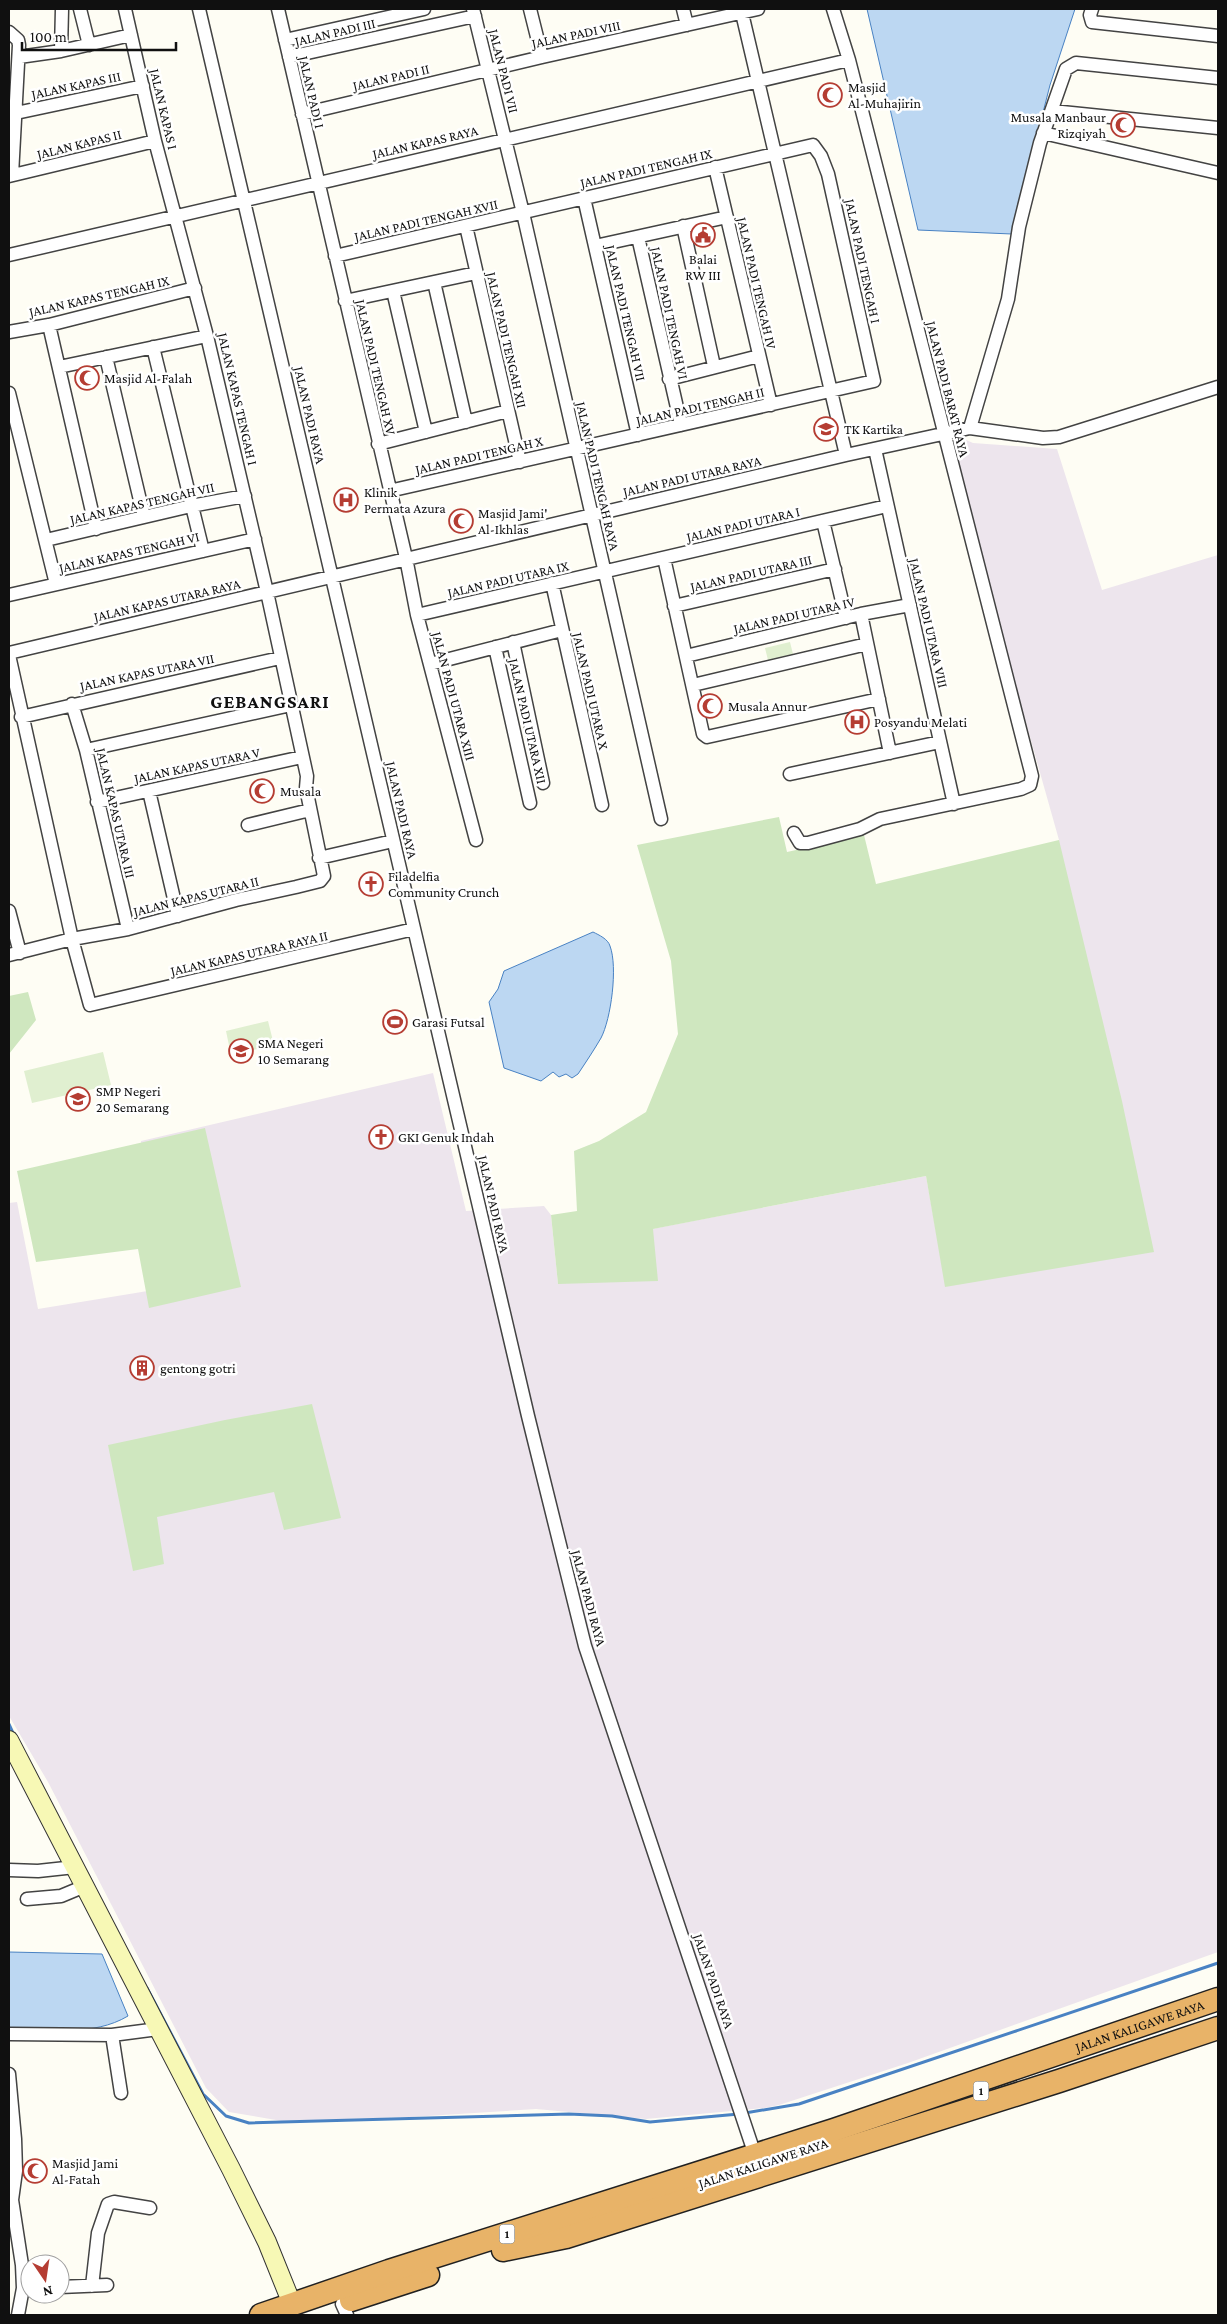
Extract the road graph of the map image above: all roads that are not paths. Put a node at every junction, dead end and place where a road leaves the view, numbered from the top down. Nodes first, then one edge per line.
1 (62, 9) edge
2 (80, 9) edge
3 (126, 9) edge
4 (199, 9) edge
5 (278, 9) edge
6 (424, 9) edge
7 (530, 9) edge
8 (684, 9) edge
9 (758, 9) edge
10 (833, 9) edge
11 (1092, 9) edge
12 (741, 11) edge
13 (474, 12) edge
14 (687, 26) junction
15 (9, 32) edge
16 (131, 35) junction
17 (1218, 36) edge
18 (285, 40) junction
19 (89, 45) junction
20 (61, 51) junction
21 (19, 57) junction
22 (289, 57) junction
23 (542, 57) junction
24 (849, 60) junction
25 (487, 70) junction
26 (1218, 78) edge
27 (759, 81) junction
28 (142, 86) junction
29 (1052, 111) junction
30 (16, 113) junction
31 (302, 114) junction
32 (1218, 128) edge
33 (1043, 133) junction
34 (506, 140) junction
35 (155, 141) junction
36 (776, 153) junction
37 (715, 167) junction
38 (1218, 173) edge
39 (10, 176) edge
40 (317, 182) junction
41 (584, 198) junction
42 (245, 199) junction
43 (523, 212) junction
44 (175, 215) junction
45 (727, 216) junction
46 (466, 226) junction
47 (683, 226) junction
48 (638, 236) junction
49 (595, 246) junction
50 (9, 255) edge
51 (335, 256) junction
52 (476, 273) junction
53 (434, 282) junction
54 (195, 288) junction
55 (393, 291) junction
56 (346, 301) junction
57 (49, 325) junction
58 (9, 332) edge
59 (207, 336) junction
60 (153, 347) junction
61 (759, 356) junction
62 (106, 357) junction
63 (714, 366) junction
64 (59, 367) junction
65 (669, 379) junction
66 (1218, 388) edge
67 (831, 391) junction
68 (9, 393) edge
69 (771, 405) junction
70 (508, 411) junction
71 (466, 422) junction
72 (681, 425) junction
73 (970, 428) junction
74 (426, 432) junction
75 (950, 433) junction
76 (638, 435) junction
77 (378, 444) junction
78 (576, 449) junction
79 (874, 449) junction
80 (846, 455) junction
81 (520, 462) junction
82 (389, 491) junction
83 (245, 496) junction
84 (191, 506) junction
85 (887, 506) junction
86 (592, 514) junction
87 (144, 517) junction
88 (823, 521) junction
89 (96, 529) junction
90 (255, 539) junction
91 (46, 540) junction
92 (203, 551) junction
93 (406, 558) junction
94 (664, 558) junction
95 (835, 569) junction
96 (605, 572) junction
97 (331, 576) junction
98 (552, 583) junction
99 (56, 584) junction
100 (268, 592) junction
101 (9, 595) edge
102 (910, 605) junction
103 (674, 606) junction
104 (861, 614) junction
105 (417, 615) junction
106 (846, 618) junction
107 (562, 630) junction
108 (513, 642) junction
109 (867, 644) junction
110 (496, 647) junction
111 (9, 654) edge
112 (686, 656) junction
113 (280, 658) junction
114 (430, 664) junction
115 (692, 684) junction
116 (879, 699) junction
117 (72, 704) junction
118 (291, 705) junction
119 (528, 714) junction
120 (21, 717) junction
121 (511, 718) junction
122 (940, 742) junction
123 (86, 750) junction
124 (890, 752) junction
125 (302, 757) junction
126 (790, 774) dead end
127 (543, 783) dead end
128 (149, 791) junction
129 (97, 802) junction
130 (530, 802) dead end
131 (954, 804) junction
132 (602, 805) dead end
133 (310, 810) junction
134 (661, 820) dead end
135 (248, 825) dead end
136 (794, 833) dead end
137 (476, 840) dead end
138 (394, 841) junction
139 (320, 858) junction
140 (324, 876) joint
141 (9, 911) edge
142 (178, 916) junction
143 (128, 929) junction
144 (414, 929) junction
145 (72, 939) junction
146 (14, 954) edge
147 (9, 1740) edge
148 (75, 1867) junction
149 (9, 1870) edge
150 (85, 1886) junction
151 (27, 1899) dead end
152 (1218, 1988) edge
153 (1218, 1999) edge
154 (1218, 2012) edge
155 (1218, 2028) edge
156 (158, 2029) junction
157 (9, 2034) edge
158 (112, 2035) junction
159 (9, 2074) edge
160 (121, 2093) dead end
161 (834, 2130) junction
162 (757, 2160) junction
163 (150, 2208) dead end
164 (503, 2250) junction
165 (22, 2254) edge
166 (107, 2285) dead end
167 (92, 2286) junction
168 (70, 2287) edge
169 (300, 2310) edge
170 (344, 2310) edge
171 (261, 2315) edge

1 - 20 street
2 - 19 street
3 - 16 street, JALAN KAPAS I
4 - 42 street, JALAN PADI RAYA
5 - 18 street, JALAN PADI I
6 - 18 street, JALAN PADI III
7 - 23 street
8 - 14 street
9 - 12 street, JALAN PADI VIII
10 - 24 street, JALAN PADI BARAT RAYA
11 - 17 street
12 - 14 street, JALAN PADI VIII
12 - 27 street
13 - 22 street, JALAN PADI III
13 - 25 street, JALAN PADI VII
14 - 23 street, JALAN PADI VIII
15 - 21 street
16 - 19 street
16 - 28 street, JALAN KAPAS I
18 - 22 street, JALAN PADI I
19 - 20 street
20 - 21 street
21 - 30 street
22 - 31 street, JALAN PADI I
23 - 25 street, JALAN PADI VIII
24 - 27 street, JALAN KAPAS RAYA
24 - 75 street, JALAN PADI BARAT RAYA
25 - 31 street, JALAN PADI II
25 - 34 street, JALAN PADI VII
26 - 29 street
27 - 34 street, JALAN KAPAS RAYA
27 - 36 street
28 - 30 street, JALAN KAPAS III
28 - 35 street, JALAN KAPAS I
29 - 32 street
29 - 33 street
30 - 39 street
31 - 40 street, JALAN PADI I
33 - 38 street
33 - 73 street
34 - 40 street, JALAN KAPAS RAYA
34 - 43 street, JALAN PADI TENGAH RAYA
35 - 39 street, JALAN KAPAS II
35 - 44 street, JALAN KAPAS I
36 - 37 street, JALAN PADI TENGAH IX
36 - 67 street
36 - 67 street, JALAN PADI TENGAH I
37 - 41 street, JALAN PADI TENGAH IX
37 - 45 street, JALAN PADI TENGAH IV
40 - 42 street, JALAN KAPAS RAYA
40 - 51 street, JALAN PADI TENGAH XV
41 - 43 street, JALAN PADI TENGAH IX
41 - 49 street, JALAN PADI TENGAH VII
42 - 44 street, JALAN KAPAS RAYA
42 - 97 street, JALAN PADI RAYA
43 - 46 street, JALAN PADI TENGAH XVII
43 - 78 street, JALAN PADI TENGAH RAYA
44 - 50 street, JALAN KAPAS RAYA
44 - 54 street, JALAN KAPAS TENGAH I
45 - 47 street
45 - 61 street, JALAN PADI TENGAH IV
46 - 51 street, JALAN PADI TENGAH XVII
46 - 52 street, JALAN PADI TENGAH XII
47 - 48 street
47 - 63 street
48 - 49 street
48 - 65 street, JALAN PADI TENGAH VI
49 - 76 street, JALAN PADI TENGAH VII
51 - 56 street, JALAN PADI TENGAH XV
52 - 53 street
52 - 70 street, JALAN PADI TENGAH XII
53 - 55 street
53 - 71 street
54 - 57 street, JALAN KAPAS TENGAH IX
54 - 59 street, JALAN KAPAS TENGAH I
55 - 56 street
55 - 74 street
56 - 77 street, JALAN PADI TENGAH XV
57 - 58 street, JALAN KAPAS TENGAH IX
57 - 64 street
59 - 60 street
59 - 83 street, JALAN KAPAS TENGAH I
60 - 62 street
60 - 84 street
61 - 63 street
61 - 69 street, JALAN PADI TENGAH IV
62 - 64 street
62 - 87 street
63 - 65 street
64 - 89 street
65 - 72 street, JALAN PADI TENGAH VI
66 - 73 street
67 - 69 street, JALAN PADI TENGAH II
67 - 80 street
68 - 91 street
69 - 72 street, JALAN PADI TENGAH II
70 - 71 street
70 - 81 street, JALAN PADI TENGAH XII
71 - 74 street
72 - 76 street, JALAN PADI TENGAH II
73 - 75 street, JALAN PADI UTARA RAYA
74 - 77 street
75 - 79 street, JALAN PADI UTARA RAYA
75 - 131 street, JALAN PADI BARAT RAYA
76 - 78 street, JALAN PADI TENGAH II
77 - 82 street, JALAN PADI TENGAH XV
78 - 81 street, JALAN PADI TENGAH X
78 - 86 street, JALAN PADI TENGAH RAYA
79 - 80 street, JALAN PADI UTARA RAYA
79 - 85 street, JALAN PADI UTARA VIII
80 - 86 street, JALAN PADI UTARA RAYA
81 - 82 street, JALAN PADI TENGAH X
82 - 93 street, JALAN PADI TENGAH XV
83 - 84 street, JALAN KAPAS TENGAH VII
83 - 90 street, JALAN KAPAS TENGAH I
84 - 87 street, JALAN KAPAS TENGAH VII
84 - 92 street
85 - 88 street, JALAN PADI UTARA I
85 - 102 street, JALAN PADI UTARA VIII
86 - 93 street, JALAN PADI UTARA RAYA
86 - 96 street, JALAN PADI TENGAH RAYA
87 - 89 street, JALAN KAPAS TENGAH VII
88 - 94 street, JALAN PADI UTARA I
88 - 95 street
89 - 91 street, JALAN KAPAS TENGAH VII
90 - 92 street, JALAN KAPAS TENGAH VI
90 - 100 street, JALAN KAPAS TENGAH I
91 - 99 street
92 - 99 street, JALAN KAPAS TENGAH VI
93 - 97 street, JALAN PADI UTARA RAYA
93 - 105 street, JALAN PADI UTARA XIII
94 - 96 street, JALAN PADI UTARA I
94 - 103 street
95 - 103 street, JALAN PADI UTARA III
95 - 106 street
96 - 98 street, JALAN PADI UTARA IX
96 - 134 street, JALAN PADI TENGAH RAYA
97 - 100 street, JALAN KAPAS UTARA RAYA
97 - 138 street, JALAN PADI RAYA
98 - 105 street, JALAN PADI UTARA IX
98 - 107 street, JALAN PADI UTARA X
99 - 101 street, JALAN KAPAS TENGAH VI
100 - 111 street, JALAN KAPAS UTARA RAYA
100 - 113 street, JALAN KAPAS TENGAH I
102 - 104 street, JALAN PADI UTARA IV
102 - 122 street, JALAN PADI UTARA VIII
103 - 112 street
104 - 106 street, JALAN PADI UTARA IV
104 - 109 street
105 - 114 street, JALAN PADI UTARA XIII
106 - 112 street, JALAN PADI UTARA IV
107 - 108 street
107 - 132 street, JALAN PADI UTARA X
108 - 110 street
108 - 119 street, JALAN PADI UTARA XII
109 - 115 street
109 - 116 street
110 - 114 street
110 - 121 street, JALAN PADI UTARA XII
111 - 120 street
112 - 115 street
113 - 117 street, JALAN KAPAS UTARA VII
113 - 118 street, JALAN KAPAS TENGAH I
114 - 137 street, JALAN PADI UTARA XIII
115 - 116 street
116 - 124 street
117 - 120 street, JALAN KAPAS UTARA VII
117 - 123 street, JALAN KAPAS UTARA III
118 - 123 street
118 - 125 street, JALAN KAPAS TENGAH I
119 - 121 street
119 - 127 street, JALAN PADI UTARA XII
120 - 145 street
121 - 130 street, JALAN PADI UTARA XII
122 - 124 street
122 - 131 street, JALAN PADI UTARA VIII
123 - 129 street, JALAN KAPAS UTARA III
124 - 126 street
125 - 128 street, JALAN KAPAS UTARA V
125 - 133 street, JALAN KAPAS TENGAH I
128 - 129 street, JALAN KAPAS UTARA V
128 - 142 street
129 - 143 street, JALAN KAPAS UTARA III
131 - 136 street
133 - 135 street
133 - 139 street, JALAN KAPAS TENGAH I
138 - 139 street
138 - 144 street, JALAN PADI RAYA
139 - 140 street, JALAN KAPAS TENGAH I
140 - 142 street, JALAN KAPAS UTARA II
141 - 146 street
142 - 143 street, JALAN KAPAS UTARA II
143 - 145 street, JALAN KAPAS UTARA II
144 - 145 street, JALAN KAPAS UTARA RAYA II
144 - 162 street, JALAN PADI RAYA
145 - 146 street, JALAN KAPAS UTARA II
147 - 148 street
148 - 149 street
148 - 150 street
150 - 151 street
150 - 156 street
152 - 161 highway
153 - 161 highway, JALAN KALIGAWE RAYA / 1
154 - 162 highway, JALAN KALIGAWE RAYA / 1
155 - 164 highway
156 - 158 street
156 - 169 street
157 - 158 street
158 - 160 street
159 - 165 street
161 - 162 highway, 1
162 - 164 highway, JALAN KALIGAWE RAYA / 1
162 - 169 highway, 1
163 - 167 street
164 - 170 highway, JALAN KALIGAWE RAYA / 1
166 - 167 street
167 - 168 street
169 - 170 highway, JALAN KALIGAWE RAYA / 1
169 - 171 highway, 1

